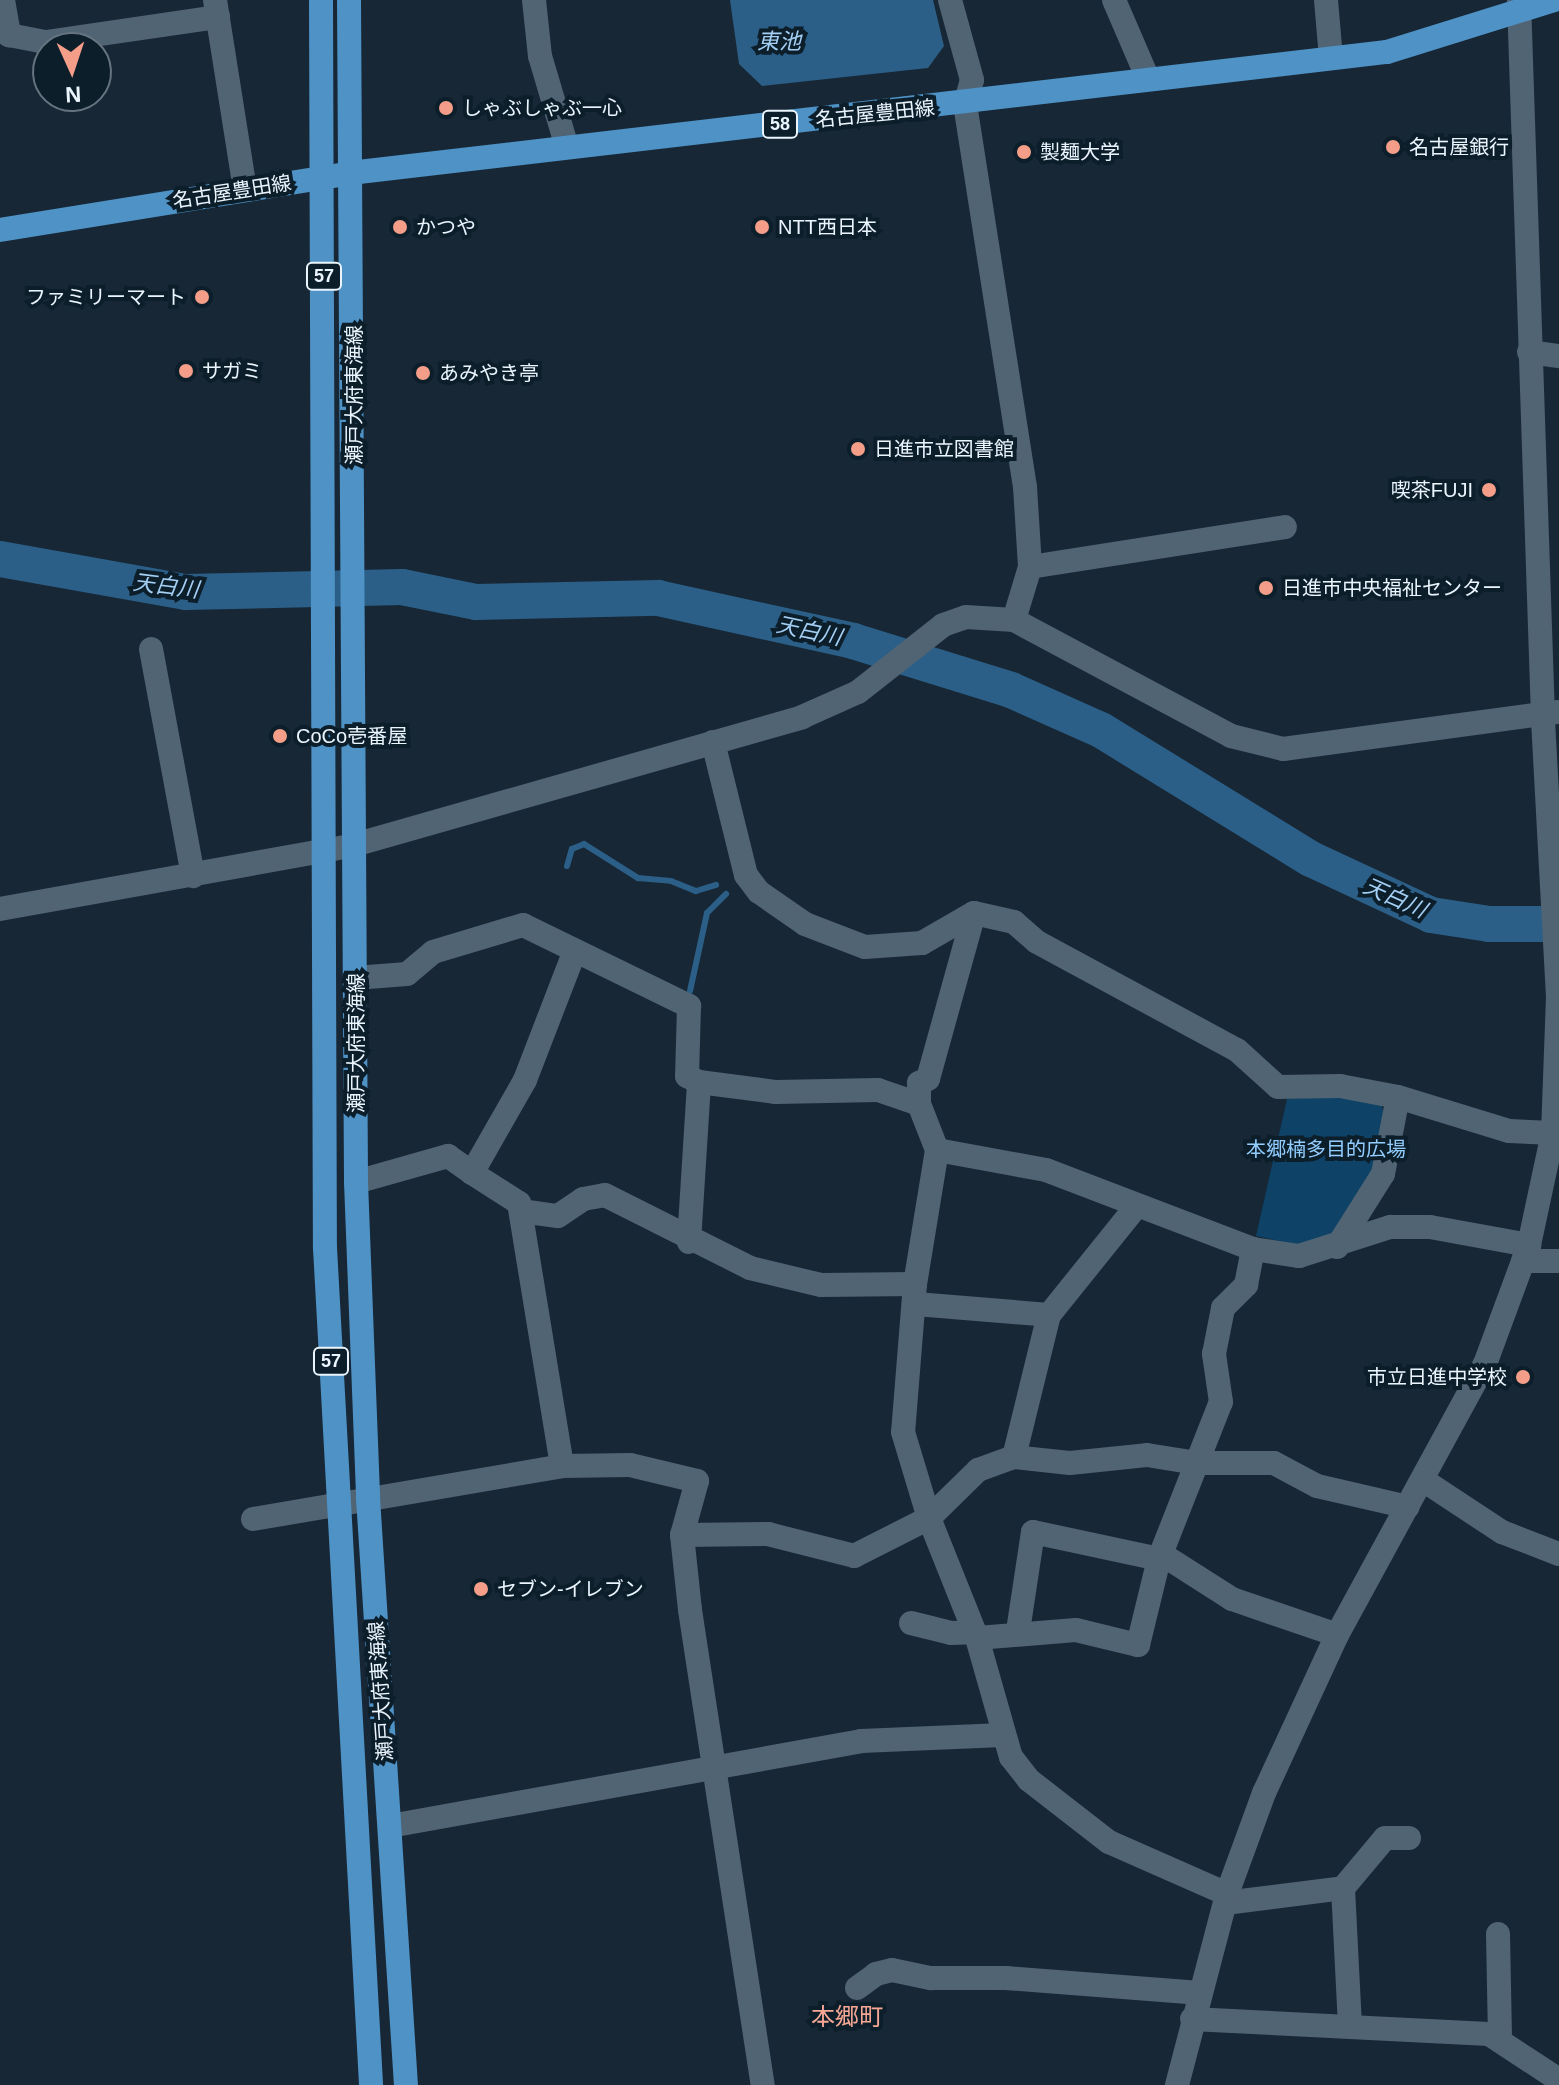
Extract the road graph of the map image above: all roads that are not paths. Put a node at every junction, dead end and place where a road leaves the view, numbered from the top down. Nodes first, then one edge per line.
1 (3, 0) edge
2 (321, 0) edge
3 (349, 0) edge
4 (534, 0) edge
5 (950, 0) edge
6 (1114, 0) edge
7 (1326, 0) edge
8 (1554, 0) edge
9 (1520, 6) edge
10 (217, 9) edge
11 (1331, 58) junction
12 (1148, 79) junction
13 (965, 104) junction
14 (567, 147) junction
15 (350, 173) junction
16 (324, 177) junction
17 (245, 189) junction
18 (0, 230) edge
19 (1529, 352) junction
20 (1559, 356) edge
21 (1285, 527) dead end
22 (1030, 567) junction
23 (1014, 620) junction
24 (151, 649) dead end
25 (1551, 714) edge
26 (713, 742) junction
27 (354, 845) junction
28 (323, 851) junction
29 (1555, 854) edge
30 (193, 876) junction
31 (0, 909) edge
32 (974, 913) junction
33 (574, 953) junction
34 (355, 978) junction
35 (1558, 997) edge
36 (699, 1082) junction
37 (1398, 1097) junction
38 (1557, 1101) edge
39 (919, 1104) junction
40 (1553, 1133) junction
41 (937, 1150) junction
42 (472, 1173) junction
43 (356, 1182) junction
44 (1135, 1208) junction
45 (521, 1211) junction
46 (689, 1242) junction
47 (1337, 1247) junction
48 (1253, 1249) junction
49 (1526, 1253) junction
50 (1559, 1261) edge
51 (915, 1294) junction
52 (1049, 1315) junction
53 (1014, 1457) junction
54 (1197, 1463) junction
55 (562, 1466) junction
56 (1423, 1480) junction
57 (368, 1498) junction
58 (339, 1504) junction
59 (1408, 1507) junction
60 (929, 1518) junction
61 (253, 1519) dead end
62 (682, 1535) junction
63 (1559, 1554) edge
64 (1161, 1557) junction
65 (911, 1623) dead end
66 (1018, 1631) junction
67 (976, 1635) junction
68 (1337, 1635) junction
69 (1003, 1735) junction
70 (715, 1769) junction
71 (390, 1826) junction
72 (1409, 1838) dead end
73 (1343, 1888) junction
74 (1226, 1898) junction
75 (1498, 1934) dead end
76 (857, 1988) dead end
77 (1200, 1993) junction
78 (1192, 2019) junction
79 (1350, 2027) junction
80 (1500, 2040) junction
81 (1559, 2080) edge
82 (371, 2085) edge
83 (406, 2085) edge
84 (763, 2085) edge
85 (1177, 2085) edge

1 - 10 street
2 - 16 main road, 瀬戸大府東海線 / 57
3 - 15 main road, 瀬戸大府東海線 / 57
4 - 14 street
5 - 13 street
6 - 12 street
7 - 11 street
8 - 9 main road, 名古屋豊田線 / 58
9 - 11 main road, 名古屋豊田線 / 58
9 - 19 street
10 - 17 street
11 - 12 main road, 名古屋豊田線 / 58
12 - 13 main road, 名古屋豊田線 / 58
13 - 14 main road, 名古屋豊田線 / 58
13 - 22 street
14 - 15 main road, 名古屋豊田線 / 58
15 - 16 main road, 名古屋豊田線 / 58
15 - 27 main road, 瀬戸大府東海線 / 57
16 - 17 main road, 名古屋豊田線 / 58
16 - 28 main road, 瀬戸大府東海線 / 57
17 - 18 main road, 名古屋豊田線 / 58
19 - 20 street
19 - 25 street
21 - 22 street
22 - 23 street
23 - 25 street
23 - 26 street
24 - 30 street
25 - 29 street
26 - 27 street
26 - 32 street
27 - 28 street
27 - 34 main road, 瀬戸大府東海線 / 57
28 - 30 street
28 - 58 main road, 瀬戸大府東海線 / 57
29 - 35 street
30 - 31 street
32 - 37 street
32 - 39 street
33 - 34 street
33 - 36 street
33 - 42 street
34 - 43 main road, 瀬戸大府東海線 / 57
35 - 38 street
36 - 39 street
36 - 46 street
37 - 40 street
37 - 47 street
38 - 40 street
39 - 41 street
40 - 49 street
41 - 44 street
41 - 51 street
42 - 43 street
42 - 45 street
43 - 57 main road, 瀬戸大府東海線 / 57
44 - 48 street
44 - 52 street
45 - 46 street
45 - 55 street
46 - 51 street
47 - 48 street
47 - 49 street
48 - 54 street
49 - 50 street
49 - 56 street
51 - 52 street
51 - 60 street
52 - 53 street
53 - 54 street
53 - 60 street
54 - 59 street
54 - 64 street
55 - 57 street
55 - 62 street
56 - 59 street
56 - 63 street
57 - 58 street
57 - 71 main road, 瀬戸大府東海線 / 57
58 - 61 street
58 - 82 main road, 瀬戸大府東海線 / 57
59 - 68 street
60 - 62 street
60 - 67 street
62 - 70 street
64 - 66 street
64 - 66 street
64 - 68 street
65 - 67 street
66 - 67 street
67 - 69 street
68 - 74 street
69 - 70 street
69 - 74 street
70 - 71 street
70 - 84 street
71 - 83 main road, 瀬戸大府東海線 / 57
72 - 73 street
73 - 74 street
73 - 79 street
74 - 77 street
75 - 80 street
76 - 77 street
77 - 78 street
78 - 79 street
78 - 85 street
79 - 80 street
80 - 81 street

